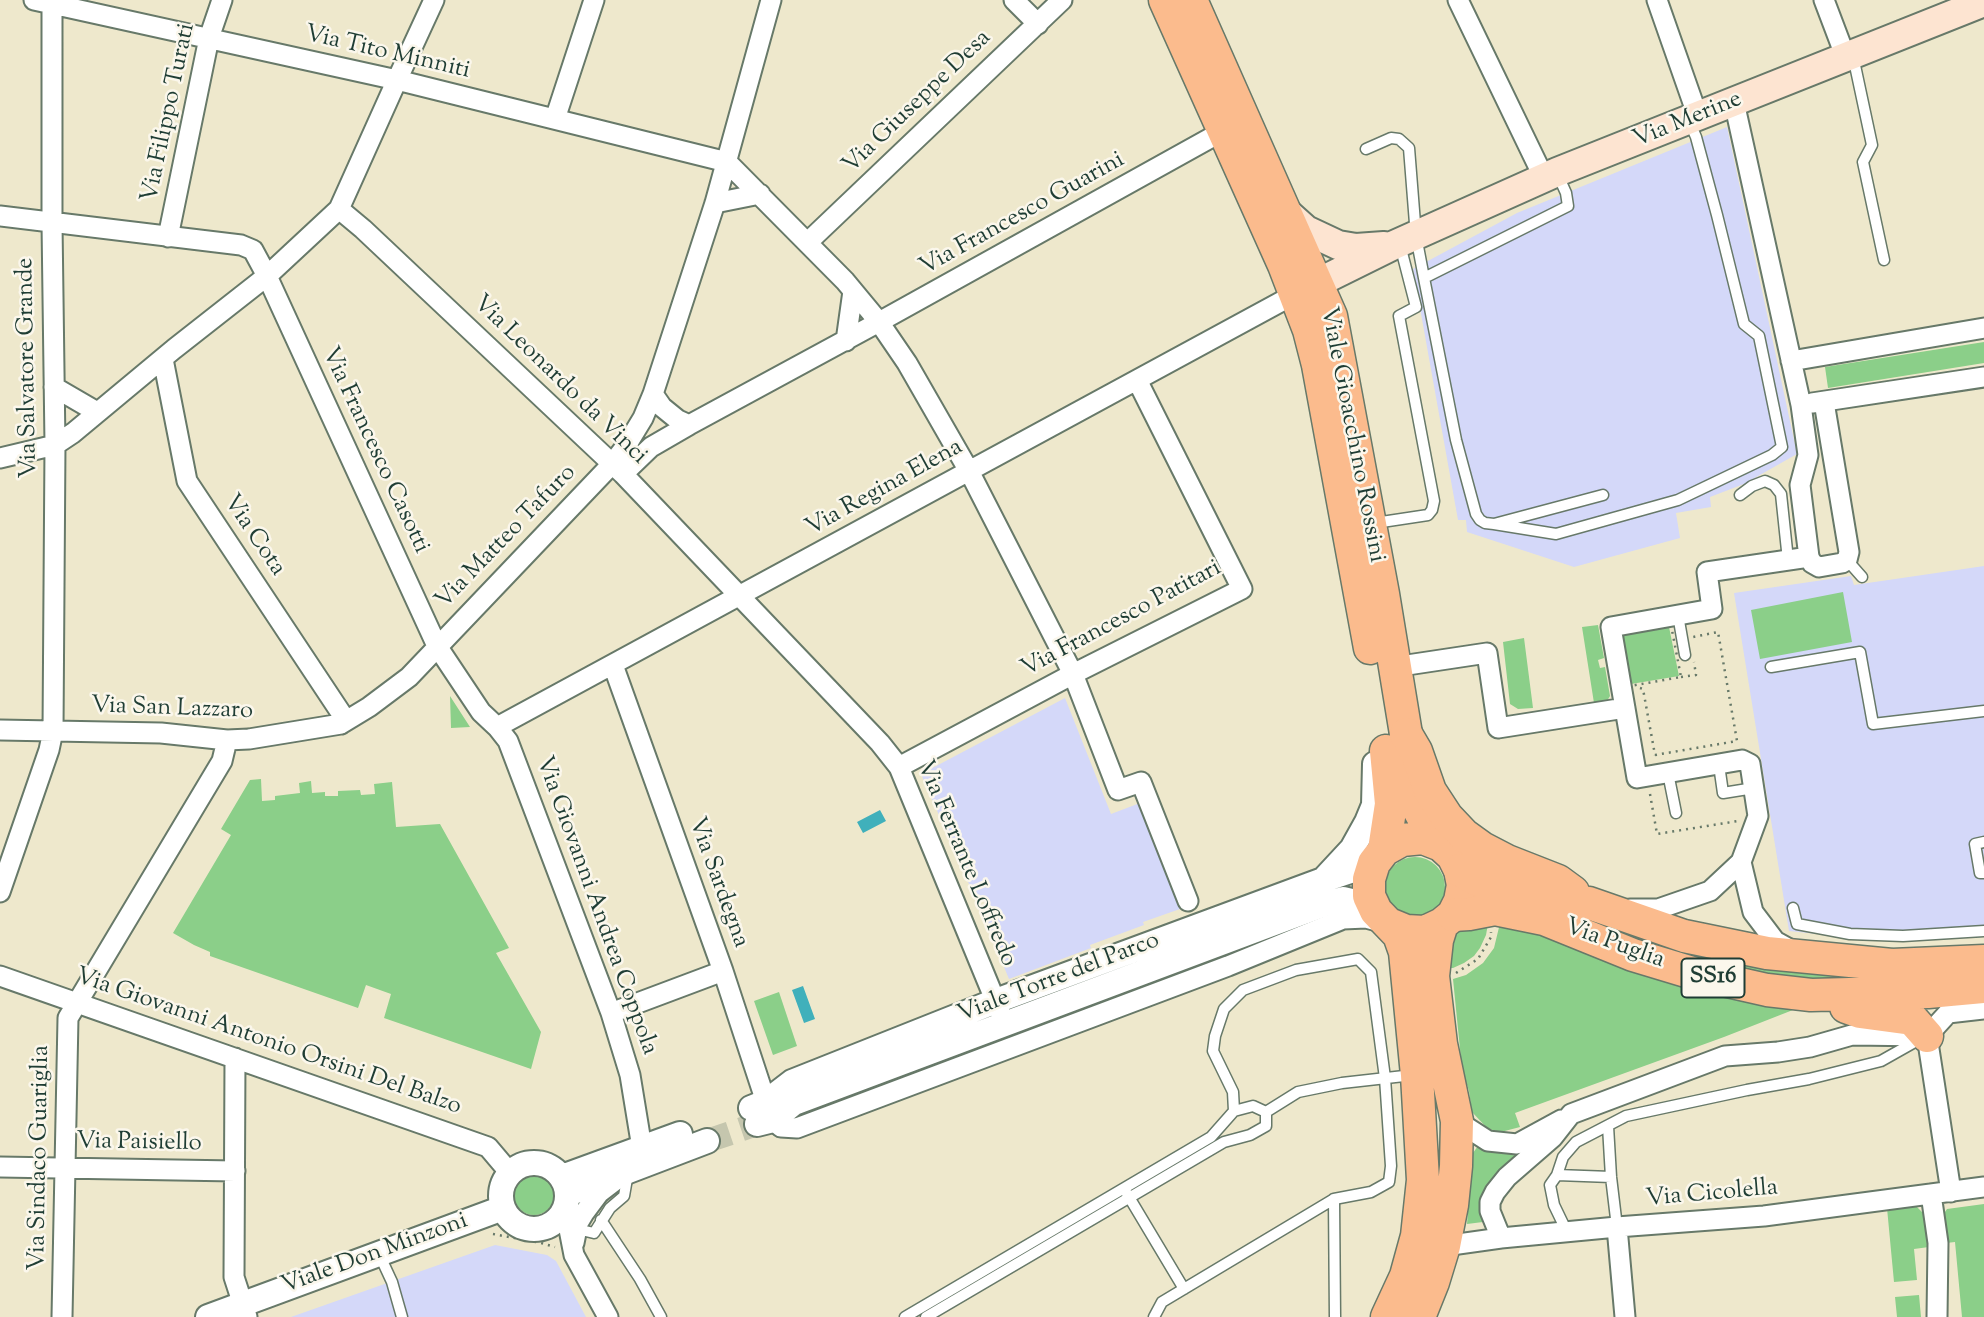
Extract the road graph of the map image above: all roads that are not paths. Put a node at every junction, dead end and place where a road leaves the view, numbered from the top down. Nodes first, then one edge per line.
1 (222, 0) edge
2 (435, 0) edge
3 (594, 0) edge
4 (1014, 0) edge
5 (1062, 0) edge
6 (1165, 0) edge
7 (1191, 0) edge
8 (1458, 0) edge
9 (1657, 0) edge
10 (1824, 0) edge
11 (43, 2) edge
12 (765, 2) edge
13 (1984, 2) edge
14 (1954, 7) edge
15 (1038, 24) junction
16 (209, 38) junction
17 (1850, 57) junction
18 (397, 80) junction
19 (1734, 103) junction
20 (555, 119) junction
21 (1694, 119) junction
22 (1223, 131) junction
23 (1366, 149) dead end
24 (727, 162) junction
25 (1551, 175) junction
26 (760, 194) junction
27 (715, 203) junction
28 (339, 209) junction
29 (1287, 213) junction
30 (0, 216) edge
31 (52, 223) junction
32 (168, 237) junction
33 (1403, 241) junction
34 (808, 242) junction
35 (1884, 260) dead end
36 (267, 276) junction
37 (1424, 278) junction
38 (1307, 288) junction
39 (853, 291) junction
40 (879, 322) junction
41 (1984, 328) edge
42 (846, 341) junction
43 (163, 359) junction
44 (1791, 361) junction
45 (1984, 377) edge
46 (1137, 380) junction
47 (54, 387) junction
48 (653, 394) junction
49 (1824, 402) junction
50 (1801, 405) junction
51 (97, 412) junction
52 (689, 425) junction
53 (55, 445) junction
54 (0, 458) edge
55 (617, 469) junction
56 (969, 471) junction
57 (1603, 495) dead end
58 (1740, 495) dead end
59 (1371, 523) junction
60 (1494, 524) junction
61 (1809, 557) junction
62 (1788, 560) junction
63 (1847, 560) junction
64 (1862, 577) dead end
65 (739, 596) junction
66 (1678, 615) junction
67 (437, 646) junction
68 (1685, 656) dead end
69 (612, 665) junction
70 (1394, 667) junction
71 (1772, 667) dead end
72 (1073, 674) junction
73 (1625, 708) junction
74 (1984, 711) edge
75 (341, 724) junction
76 (497, 727) junction
77 (0, 730) edge
78 (53, 731) junction
79 (1395, 735) junction
80 (227, 740) junction
81 (1718, 765) junction
82 (899, 767) junction
83 (1668, 773) junction
84 (1754, 788) junction
85 (1676, 813) dead end
86 (1984, 842) edge
87 (1379, 856) junction
88 (1451, 858) junction
89 (1741, 862) junction
90 (1984, 873) edge
91 (1323, 880) junction
92 (0, 892) edge
93 (1188, 901) dead end
94 (1600, 906) junction
95 (1793, 908) dead end
96 (1383, 918) junction
97 (1447, 920) junction
98 (1984, 931) edge
99 (1806, 957) junction
100 (1984, 961) edge
101 (723, 971) junction
102 (0, 975) edge
103 (1984, 987) edge
104 (1811, 995) junction
105 (77, 1001) junction
106 (1984, 1009) edge
107 (611, 1013) junction
108 (1001, 1013) junction
109 (1927, 1036) junction
110 (235, 1058) junction
111 (1418, 1075) junction
112 (1385, 1078) junction
113 (1234, 1111) junction
114 (1266, 1112) junction
115 (762, 1114) junction
116 (1571, 1114) junction
117 (1457, 1121) junction
118 (1608, 1126) junction
119 (1553, 1137) junction
120 (1576, 1142) junction
121 (642, 1148) junction
122 (0, 1167) edge
123 (65, 1168) junction
124 (235, 1171) junction
125 (628, 1172) junction
126 (510, 1173) junction
127 (1557, 1175) junction
128 (1611, 1177) junction
129 (1984, 1187) edge
130 (1951, 1192) junction
131 (1127, 1193) junction
132 (1931, 1194) junction
133 (1334, 1199) junction
134 (568, 1202) junction
135 (503, 1208) junction
136 (601, 1220) junction
137 (1617, 1227) junction
138 (1567, 1233) junction
139 (1501, 1238) junction
140 (1444, 1247) junction
141 (379, 1254) junction
142 (1184, 1289) junction
143 (244, 1311) edge
144 (62, 1317) edge
145 (208, 1317) edge
146 (402, 1317) edge
147 (608, 1317) edge
148 (661, 1317) edge
149 (905, 1317) edge
150 (926, 1317) edge
151 (1154, 1317) edge
152 (1335, 1317) edge
153 (1387, 1317) edge
154 (1419, 1317) edge
155 (1625, 1317) edge
156 (1937, 1317) edge

1 - 16 street, Via Filippo Turati
2 - 18 street
3 - 20 street
4 - 15 street
5 - 15 street, Via Giuseppe Desa
6 - 22 main road, Viale Gioacchino Rossini
7 - 29 main road, Viale Gioacchino Rossini
8 - 25 street
9 - 21 street
10 - 17 street
11 - 16 street, Via Tito Minniti
11 - 31 street, Via Salvatore Grande
12 - 24 street
13 - 14 main road, Via Merine
14 - 17 main road, Via Merine
15 - 34 street, Via Giuseppe Desa
16 - 18 street, Via Tito Minniti
16 - 32 street, Via Filippo Turati
17 - 19 main road, Via Merine
17 - 35 lane
18 - 20 street, Via Tito Minniti
18 - 28 street
19 - 21 main road, Via Merine
19 - 44 street
20 - 24 street, Via Tito Minniti
21 - 25 main road, Via Merine
21 - 60 lane
22 - 38 main road, Viale Gioacchino Rossini
22 - 40 street, Via Francesco Guarini
23 - 33 lane
24 - 26 street
24 - 27 street
25 - 33 main road, Via Merine
25 - 37 lane
26 - 27 street
26 - 34 street
27 - 48 street
28 - 36 street
28 - 55 street, Via Leonardo da Vinci
29 - 33 main road, Via Merine
29 - 38 main road, Viale Gioacchino Rossini
30 - 31 street, Via Francesco Casotti
31 - 32 street, Via Francesco Casotti
31 - 47 street, Via Salvatore Grande
32 - 36 street, Via Francesco Casotti
33 - 37 lane
33 - 38 main road, Via Merine
33 - 59 lane
34 - 39 street
36 - 43 street
36 - 67 street, Via Francesco Casotti
37 - 60 lane
38 - 46 street, Via Regina Elena
38 - 59 main road, Viale Gioacchino Rossini
38 - 79 main road, Viale Gioacchino Rossini
39 - 40 street
39 - 42 street
40 - 42 street, Via Francesco Guarini
40 - 56 street
41 - 44 street
42 - 52 street, Via Francesco Guarini
43 - 51 street
43 - 75 street, Via Cota
44 - 50 street
45 - 49 street
46 - 56 street, Via Regina Elena
46 - 72 street, Via Francesco Patitari
47 - 51 street
47 - 53 street, Via Salvatore Grande
48 - 52 street
48 - 55 street
49 - 50 street
49 - 63 street
50 - 61 street
51 - 53 street
52 - 55 street, Via Francesco Guarini
53 - 54 street
53 - 78 street, Via Salvatore Grande
55 - 65 street, Via Leonardo da Vinci
55 - 67 street, Via Matteo Tafuro
56 - 65 street, Via Regina Elena
56 - 72 street
57 - 60 lane
58 - 62 lane
59 - 70 main road, Viale Gioacchino Rossini
61 - 62 street
61 - 63 street
62 - 66 street
63 - 64 lane
65 - 69 street, Via Regina Elena
65 - 82 street, Via Ferrante Loffredo
66 - 68 lane
66 - 73 street
67 - 75 street, Via Matteo Tafuro
67 - 76 street, Via Francesco Casotti
69 - 76 street, Via Regina Elena
69 - 101 street, Via Sardegna
70 - 73 street
70 - 79 main road, Viale Gioacchino Rossini
71 - 74 lane
72 - 82 street, Via Francesco Patitari
72 - 93 street
73 - 83 street
75 - 80 street, Via San Lazzaro
76 - 107 street, Via Giovanni Andrea Coppola
77 - 78 street, Via San Lazzaro
78 - 80 street, Via San Lazzaro
78 - 92 street, Via Salvatore Grande
79 - 87 main road, Viale Gioacchino Rossini
79 - 88 main road, Viale Gioacchino Rossini
79 - 91 street
79 - 94 main road, SS16
80 - 105 street, Via Sindaco Guariglia
81 - 83 street
81 - 84 street
81 - 84 lane
82 - 108 street, Via Ferrante Loffredo
83 - 85 lane
84 - 89 street
86 - 90 lane
87 - 88 main road
87 - 91 street, Viale Torre del Parco
87 - 96 main road, Viale Gioacchino Rossini
88 - 94 main road, Via Puglia / SS16
88 - 97 main road
89 - 94 street
89 - 99 street
91 - 108 street, Viale Torre del Parco
94 - 99 main road, Via Puglia / SS16
95 - 98 lane
96 - 97 main road
96 - 108 street, Viale Torre del Parco
96 - 111 main road, Viale Gioacchino Rossini
96 - 115 street, Viale Torre del Parco
97 - 104 main road, Via Puglia / SS16
97 - 117 main road
99 - 100 main road, Via Puglia / SS16
101 - 107 street
101 - 115 street, Via Sardegna
102 - 105 street, Via Giovanni Antonio Orsini Del Balzo
103 - 104 main road, Via Puglia / SS16
104 - 109 main road
105 - 110 street, Via Giovanni Antonio Orsini Del Balzo
105 - 123 street, Via Sindaco Guariglia
106 - 109 street
107 - 121 street, Via Giovanni Andrea Coppola
108 - 115 street, Viale Torre del Parco
109 - 116 street
109 - 118 lane
109 - 130 street
110 - 124 street
110 - 126 street, Via Giovanni Antonio Orsini Del Balzo
111 - 112 lane
111 - 153 main road, Viale Gioacchino Rossini
112 - 113 lane
112 - 114 lane
112 - 133 lane
113 - 114 lane
113 - 131 lane
114 - 131 lane
116 - 117 street
116 - 119 street
117 - 140 main road
118 - 120 lane
118 - 128 lane
119 - 120 lane
119 - 139 street
120 - 127 lane
121 - 125 street
121 - 134 street
122 - 123 street, Via Paisiello
123 - 124 street, Via Paisiello
123 - 144 street, Via Sindaco Guariglia
124 - 143 street
125 - 134 street
125 - 134 street
125 - 136 lane
126 - 134 street
126 - 135 street
127 - 128 lane
127 - 138 lane
128 - 137 lane
129 - 130 street, Via Cicolella
130 - 132 street, Via Cicolella
131 - 142 lane
131 - 149 lane
131 - 150 lane
132 - 137 street, Via Cicolella
132 - 156 street
133 - 142 lane
133 - 152 lane
134 - 135 street
134 - 136 lane
134 - 147 street
135 - 141 street, Viale Don Minzoni
136 - 148 lane
137 - 138 street, Via Cicolella
137 - 155 street
138 - 139 street, Via Cicolella
139 - 140 street, Via Cicolella
140 - 154 main road
141 - 143 street, Viale Don Minzoni
141 - 146 lane
142 - 151 lane
143 - 145 street, Viale Don Minzoni

